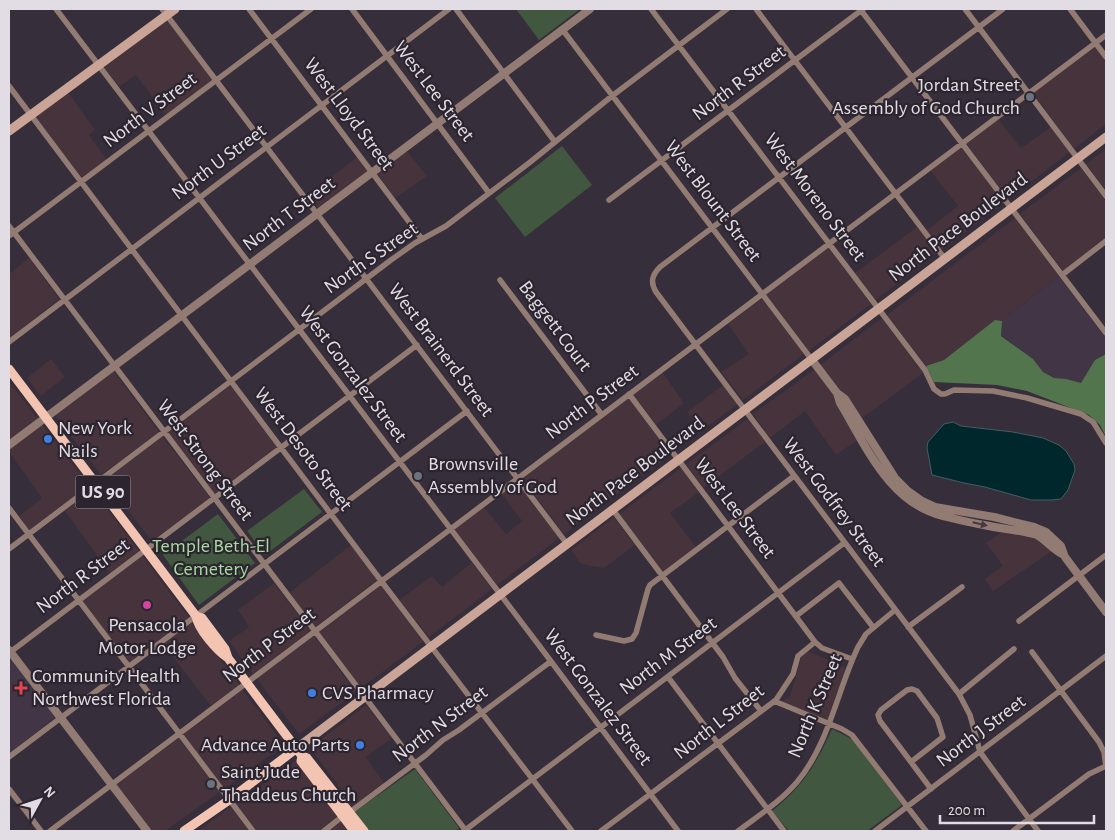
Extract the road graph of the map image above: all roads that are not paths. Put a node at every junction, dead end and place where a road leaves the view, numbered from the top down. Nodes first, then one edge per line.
1 (56, 9) edge
2 (176, 9) edge
3 (249, 9) edge
4 (311, 9) edge
5 (352, 9) edge
6 (449, 9) edge
7 (456, 9) edge
8 (590, 9) edge
9 (651, 9) edge
10 (727, 9) edge
11 (756, 9) edge
12 (862, 9) edge
13 (965, 9) edge
14 (1003, 9) edge
15 (1070, 9) edge
16 (165, 12) edge
17 (979, 27) junction
18 (562, 29) junction
19 (1106, 35) edge
20 (272, 38) junction
21 (1096, 43) junction
22 (679, 45) junction
23 (387, 55) junction
24 (1106, 57) edge
25 (795, 61) junction
26 (100, 66) junction
27 (504, 72) junction
28 (913, 77) junction
29 (216, 80) junction
30 (9, 86) edge
31 (1029, 93) junction
32 (612, 96) junction
33 (322, 105) junction
34 (728, 111) junction
35 (31, 115) junction
36 (438, 123) junction
37 (846, 128) junction
38 (9, 131) edge
39 (149, 131) junction
40 (1106, 137) edge
41 (555, 142) junction
42 (962, 143) junction
43 (266, 146) junction
44 (1078, 158) junction
45 (662, 161) junction
46 (372, 172) junction
47 (780, 177) junction
48 (82, 182) junction
49 (895, 193) junction
50 (489, 194) junction
51 (1106, 196) edge
52 (199, 197) junction
53 (609, 200) dead end
54 (1012, 209) junction
55 (318, 213) junction
56 (9, 226) edge
57 (712, 228) junction
58 (11, 234) edge
59 (422, 239) junction
60 (1106, 241) edge
61 (829, 243) junction
62 (131, 248) junction
63 (945, 259) junction
64 (250, 264) junction
65 (1062, 275) junction
66 (367, 278) junction
67 (500, 280) dead end
68 (763, 294) junction
69 (63, 300) junction
70 (879, 309) junction
71 (182, 316) junction
72 (299, 330) junction
73 (1106, 333) edge
74 (9, 342) edge
75 (696, 344) junction
76 (417, 345) junction
77 (812, 360) junction
78 (114, 366) junction
79 (9, 369) edge
80 (232, 382) junction
81 (630, 394) junction
82 (349, 396) junction
83 (746, 409) junction
84 (468, 411) junction
85 (602, 415) junction
86 (46, 417) junction
87 (163, 432) junction
88 (1106, 443) edge
89 (9, 445) edge
90 (281, 447) junction
91 (679, 460) junction
92 (400, 462) junction
93 (794, 476) junction
94 (518, 478) junction
95 (96, 483) junction
96 (214, 498) junction
97 (9, 508) edge
98 (613, 510) junction
99 (332, 514) junction
100 (728, 526) junction
101 (450, 529) junction
102 (28, 534) junction
103 (844, 543) junction
104 (567, 544) junction
105 (9, 549) edge
106 (146, 549) junction
107 (1106, 555) edge
108 (264, 564) junction
109 (662, 576) junction
110 (1079, 576) junction
111 (381, 580) junction
112 (962, 587) dead end
113 (779, 593) junction
114 (500, 595) junction
115 (78, 600) junction
116 (895, 610) junction
117 (1106, 612) edge
118 (196, 616) junction
119 (796, 616) junction
120 (1019, 621) dead end
121 (873, 627) junction
122 (908, 628) junction
123 (314, 631) junction
124 (596, 635) dead end
125 (815, 642) junction
126 (712, 643) junction
127 (432, 647) junction
128 (1014, 649) dead end
129 (9, 651) edge
130 (1032, 652) dead end
131 (1106, 656) edge
132 (852, 660) junction
133 (550, 662) junction
134 (129, 667) junction
135 (668, 677) junction
136 (247, 682) junction
137 (1061, 690) junction
138 (959, 694) junction
139 (365, 698) junction
140 (774, 701) junction
141 (760, 711) junction
142 (482, 713) junction
143 (61, 718) junction
144 (828, 724) junction
145 (600, 728) junction
146 (179, 733) junction
147 (718, 744) junction
148 (299, 752) junction
149 (980, 752) junction
150 (9, 758) edge
151 (911, 762) junction
152 (414, 764) junction
153 (1106, 766) edge
154 (532, 780) junction
155 (112, 785) junction
156 (9, 789) edge
157 (931, 789) junction
158 (650, 794) junction
159 (229, 800) junction
160 (908, 806) junction
161 (767, 809) junction
162 (346, 814) junction
163 (1029, 819) junction
164 (41, 831) edge
165 (50, 831) edge
166 (147, 831) edge
167 (184, 831) edge
168 (253, 831) edge
169 (324, 831) edge
170 (354, 831) edge
171 (364, 831) edge
172 (465, 831) edge
173 (572, 831) edge
174 (601, 831) edge
175 (678, 831) edge
176 (738, 831) edge
177 (784, 831) edge
178 (874, 831) edge
179 (926, 831) edge
180 (1012, 831) edge
181 (1038, 831) edge

1 - 26 street, West Gonzalez Street
2 - 16 main road
3 - 20 street, West Lloyd Street
4 - 20 street, North V Street
5 - 23 street, West Lee Street
6 - 23 street, North U Street
7 - 27 street
8 - 18 street, North T Street
9 - 22 street, West Moreno Street
10 - 22 street, North S Street
11 - 25 street
12 - 25 street, North R Street
12 - 28 street
13 - 17 street
14 - 17 street
15 - 21 street
16 - 26 main road
16 - 29 street, West Brainerd Street
17 - 28 street
17 - 31 street
18 - 27 street, North T Street
18 - 32 street, West Blount Street
19 - 21 street, North P Street
20 - 29 street, North V Street
20 - 33 street, West Lloyd Street
21 - 24 street
21 - 31 street, North P Street
22 - 32 street, North S Street
22 - 34 street, West Moreno Street
23 - 33 street, North U Street
23 - 36 street, West Lee Street
25 - 34 street, North R Street
25 - 37 street
26 - 35 main road
26 - 39 street, West Gonzalez Street
27 - 36 street, North T Street
27 - 41 street
28 - 37 street
28 - 42 street
29 - 39 street, North V Street
29 - 43 street, West Brainerd Street
30 - 35 street, West Desoto Street
31 - 42 street, North P Street
31 - 44 street
32 - 41 street, North S Street
32 - 45 street, West Blount Street
33 - 43 street, North U Street
33 - 46 street, West Lloyd Street
34 - 45 street, North R Street
34 - 47 street, West Moreno Street
35 - 38 main road
35 - 48 street, West Desoto Street
36 - 46 street, North T Street
36 - 50 street, West Lee Street
37 - 47 street
37 - 49 street
39 - 48 street, North V Street
39 - 52 street, West Gonzalez Street
40 - 44 main road, North Pace Boulevard
41 - 50 street, North S Street
42 - 49 street, North P Street
42 - 54 street
43 - 52 street, North U Street
43 - 55 street, West Brainerd Street
44 - 51 street
44 - 54 main road, North Pace Boulevard
45 - 53 street, North R Street
45 - 57 street, West Blount Street
46 - 55 street, North T Street
46 - 59 street, West Lloyd Street
47 - 57 street
47 - 61 street, West Moreno Street
48 - 58 street, North V Street
48 - 62 street, West Desoto Street
49 - 61 street, North P Street
49 - 63 street
50 - 59 street, North S Street
52 - 62 street, North U Street
52 - 64 street, West Gonzalez Street
54 - 63 main road, North Pace Boulevard
54 - 65 street
55 - 64 street, North T Street
55 - 66 street, West Brainerd Street
56 - 58 street, West Strong Street
57 - 68 street, West Blount Street
57 - 75 street, West Godfrey Street
58 - 69 street, West Strong Street
59 - 66 street, North S Street
60 - 65 street
61 - 68 street, North P Street
61 - 70 street, West Moreno Street
62 - 69 street, North U Street
62 - 71 street, West Desoto Street
63 - 70 main road, North Pace Boulevard
64 - 71 street, North T Street
64 - 72 street, West Gonzalez Street
65 - 73 street
66 - 72 street, North S Street
66 - 76 street, West Brainerd Street
67 - 85 street, Baggett Court
68 - 75 street, North P Street
68 - 77 street, West Blount Street
69 - 74 street, North U Street
69 - 78 street, West Strong Street
70 - 77 main road, North Pace Boulevard
70 - 88 street, West Moreno Street
71 - 78 street, North T Street
71 - 80 street, West Desoto Street
72 - 80 street, North S Street
72 - 82 street, West Gonzalez Street
75 - 81 street, North P Street
75 - 83 street, West Godfrey Street
76 - 82 street, North R Street
76 - 84 street, West Brainerd Street
77 - 83 main road, North Pace Boulevard
77 - 110 street, West Blount Street
78 - 86 street, North T Street
78 - 87 street, West Strong Street
79 - 86 main road, US 90
80 - 87 street, North S Street
80 - 90 street, West Desoto Street
81 - 85 street, North P Street
81 - 91 street, West Lee Street
82 - 90 street, North R Street
82 - 92 street, West Gonzalez Street
83 - 91 main road, North Pace Boulevard
83 - 93 street, West Godfrey Street
84 - 92 street
84 - 94 street, West Brainerd Street
85 - 94 street, North P Street
86 - 89 street, North T Street
86 - 95 main road, US 90
87 - 95 street, North S Street
87 - 96 street, West Strong Street
90 - 96 street, North R Street
90 - 99 street, West Desoto Street
91 - 98 main road, North Pace Boulevard
91 - 100 street, West Lee Street
92 - 99 street
92 - 101 street, West Gonzalez Street
93 - 100 street
93 - 103 street, West Godfrey Street
94 - 101 street, North P Street
94 - 104 street, West Brainerd Street
95 - 102 street, North S Street
95 - 106 main road, US 90
96 - 106 street, North R Street
96 - 108 street, West Strong Street
97 - 102 street
98 - 104 main road, North Pace Boulevard
98 - 109 street
99 - 108 street
99 - 111 street, West Desoto Street
100 - 109 street
100 - 113 street, West Lee Street
101 - 111 street, North P Street
101 - 114 street, West Gonzalez Street
102 - 105 street, North S Street
102 - 115 street
103 - 113 street, North M Street
103 - 116 street, West Godfrey Street
104 - 114 main road, North Pace Boulevard
106 - 115 street, North R Street
106 - 118 main road, US 90
107 - 110 street
108 - 118 street
108 - 123 street, West Strong Street
109 - 124 street
109 - 126 street
110 - 117 street
110 - 120 street
111 - 123 street, North P Street
111 - 127 street, West Desoto Street
112 - 122 street
113 - 119 street, West Lee Street
113 - 126 street, North M Street
114 - 127 main road, North Pace Boulevard
114 - 133 street, West Gonzalez Street
115 - 129 street, North R Street
115 - 134 street
116 - 121 street, North K Street
116 - 122 street, West Godfrey Street
118 - 134 street
118 - 136 main road, US 90
119 - 121 street
119 - 125 street, West Lee Street
121 - 132 street, North K Street
122 - 138 street, West Godfrey Street
123 - 136 street, North P Street
123 - 139 street, West Strong Street
125 - 132 street
125 - 140 street, North L Street
126 - 135 street, North M Street
126 - 141 street
127 - 139 main road, North Pace Boulevard
127 - 142 street, West Desoto Street
128 - 138 street
129 - 143 street
130 - 137 street
131 - 137 street, North J Street
132 - 144 street, North K Street
133 - 142 street, North N Street
133 - 145 street, West Gonzalez Street
134 - 143 street
134 - 146 street
135 - 145 street, North M Street
135 - 147 street
136 - 146 street, North P Street
136 - 148 main road, US 90
137 - 149 street, North J Street
137 - 153 street
138 - 149 street, West Godfrey Street
139 - 148 main road, North Pace Boulevard
139 - 152 street, West Strong Street
140 - 141 street, North L Street
140 - 144 street
141 - 147 street, North L Street
142 - 152 street, North N Street
142 - 154 street, West Desoto Street
143 - 150 street
143 - 155 street
144 - 160 street
144 - 161 street, North K Street
145 - 154 street, North M Street
145 - 158 street, West Gonzalez Street
146 - 155 street, North P Street
146 - 159 street
147 - 158 street, North L Street
147 - 161 street
148 - 159 main road, North Pace Boulevard
148 - 162 main road, US 90
149 - 157 street, North J Street
149 - 163 street
151 - 151 street
151 - 157 street
152 - 162 street, North N Street
152 - 172 street, West Strong Street
153 - 163 street
154 - 172 street, North M Street
154 - 173 street, West Desoto Street
155 - 165 street, North P Street
155 - 166 street
156 - 164 street
157 - 160 street, North J Street
158 - 174 street, North L Street
158 - 175 street, West Gonzalez Street
159 - 167 main road, North Pace Boulevard
159 - 168 street
160 - 178 street, North J Street
160 - 179 street
161 - 176 street, North K Street
161 - 177 street
162 - 169 street, North N Street
162 - 170 main road, US 90
162 - 171 main road, US 90
163 - 180 street
163 - 181 street

